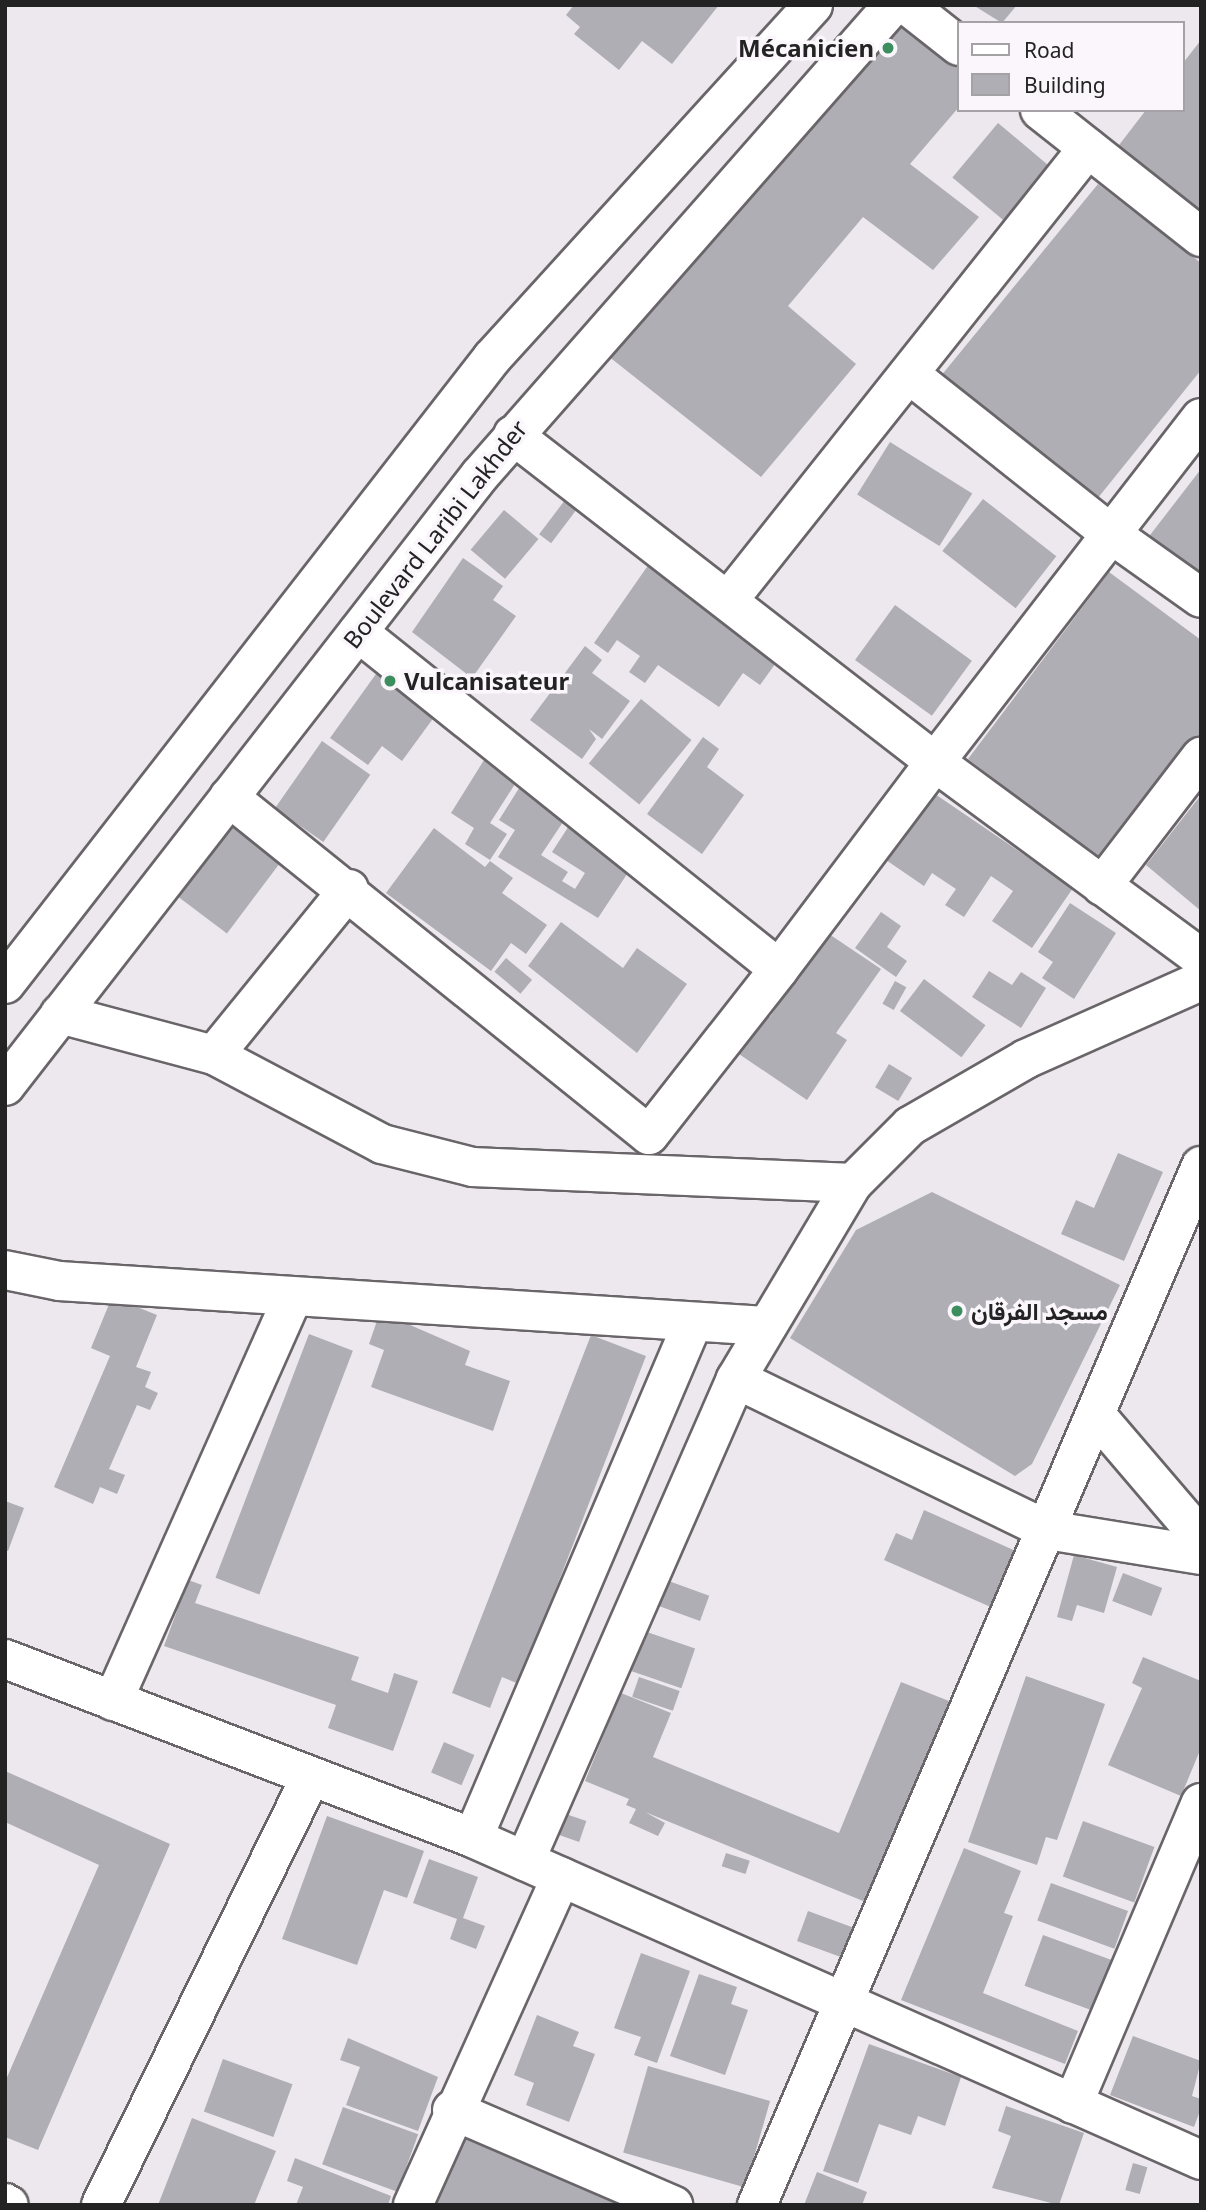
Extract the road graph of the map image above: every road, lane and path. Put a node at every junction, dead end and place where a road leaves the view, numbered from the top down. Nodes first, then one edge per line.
1 (813, 5) edge
2 (893, 5) edge
3 (907, 5) edge
4 (958, 45) edge
5 (1043, 112) edge
6 (1088, 148) junction
7 (1201, 237) edge
8 (909, 374) junction
9 (1201, 418) edge
10 (513, 435) junction
11 (1111, 534) junction
12 (730, 598) junction
13 (1201, 598) edge
14 (358, 632) junction
15 (1201, 757) edge
16 (935, 762) junction
17 (229, 797) junction
18 (1102, 886) junction
19 (349, 889) junction
20 (1201, 958) edge
21 (779, 969) junction
22 (1201, 981) edge
23 (5, 984) edge
24 (60, 1014) junction
25 (214, 1055) junction
26 (5, 1086) edge
27 (1201, 1167) edge
28 (853, 1183) junction
29 (1191, 1224) edge
30 (5, 1270) edge
31 (293, 1297) junction
32 (693, 1322) junction
33 (766, 1326) junction
34 (736, 1379) junction
35 (1096, 1415) junction
36 (1047, 1530) junction
37 (1201, 1538) edge
38 (1201, 1555) edge
39 (5, 1659) edge
40 (113, 1701) junction
41 (310, 1778) junction
42 (1201, 1803) edge
43 (473, 1838) junction
44 (525, 1861) junction
45 (561, 1877) junction
46 (847, 2003) junction
47 (1073, 2104) junction
48 (452, 2110) junction
49 (1201, 2160) edge
50 (101, 2205) edge
51 (413, 2205) edge
52 (673, 2205) edge
53 (757, 2205) edge

1 - 23 street
2 - 10 street, Boulevard Laribi Lakhder
3 - 4 street
5 - 6 street
6 - 7 street
6 - 8 street
8 - 11 street
8 - 12 street
9 - 11 street
10 - 12 street
10 - 14 street, Boulevard Laribi Lakhder
11 - 13 street
11 - 16 street
12 - 16 street
14 - 17 street, Boulevard Laribi Lakhder
14 - 21 street
15 - 18 street
16 - 18 street
16 - 21 street
17 - 19 street
17 - 24 street, Boulevard Laribi Lakhder
18 - 20 street
19 - 21 street
19 - 25 street
22 - 28 street
24 - 25 street
24 - 26 street, Boulevard Laribi Lakhder
25 - 28 street
27 - 29 street
28 - 33 street
29 - 35 street
30 - 31 street
31 - 32 street
31 - 40 street
32 - 33 street
32 - 43 street
33 - 34 street
34 - 36 street
34 - 44 street
35 - 36 street
35 - 37 street
36 - 38 street
36 - 46 street
39 - 40 street
40 - 41 street
41 - 43 street
41 - 50 street
42 - 47 street
43 - 44 street
44 - 45 street
45 - 46 street
45 - 48 street
46 - 47 street
46 - 53 street
47 - 49 street
48 - 51 street
48 - 52 street

